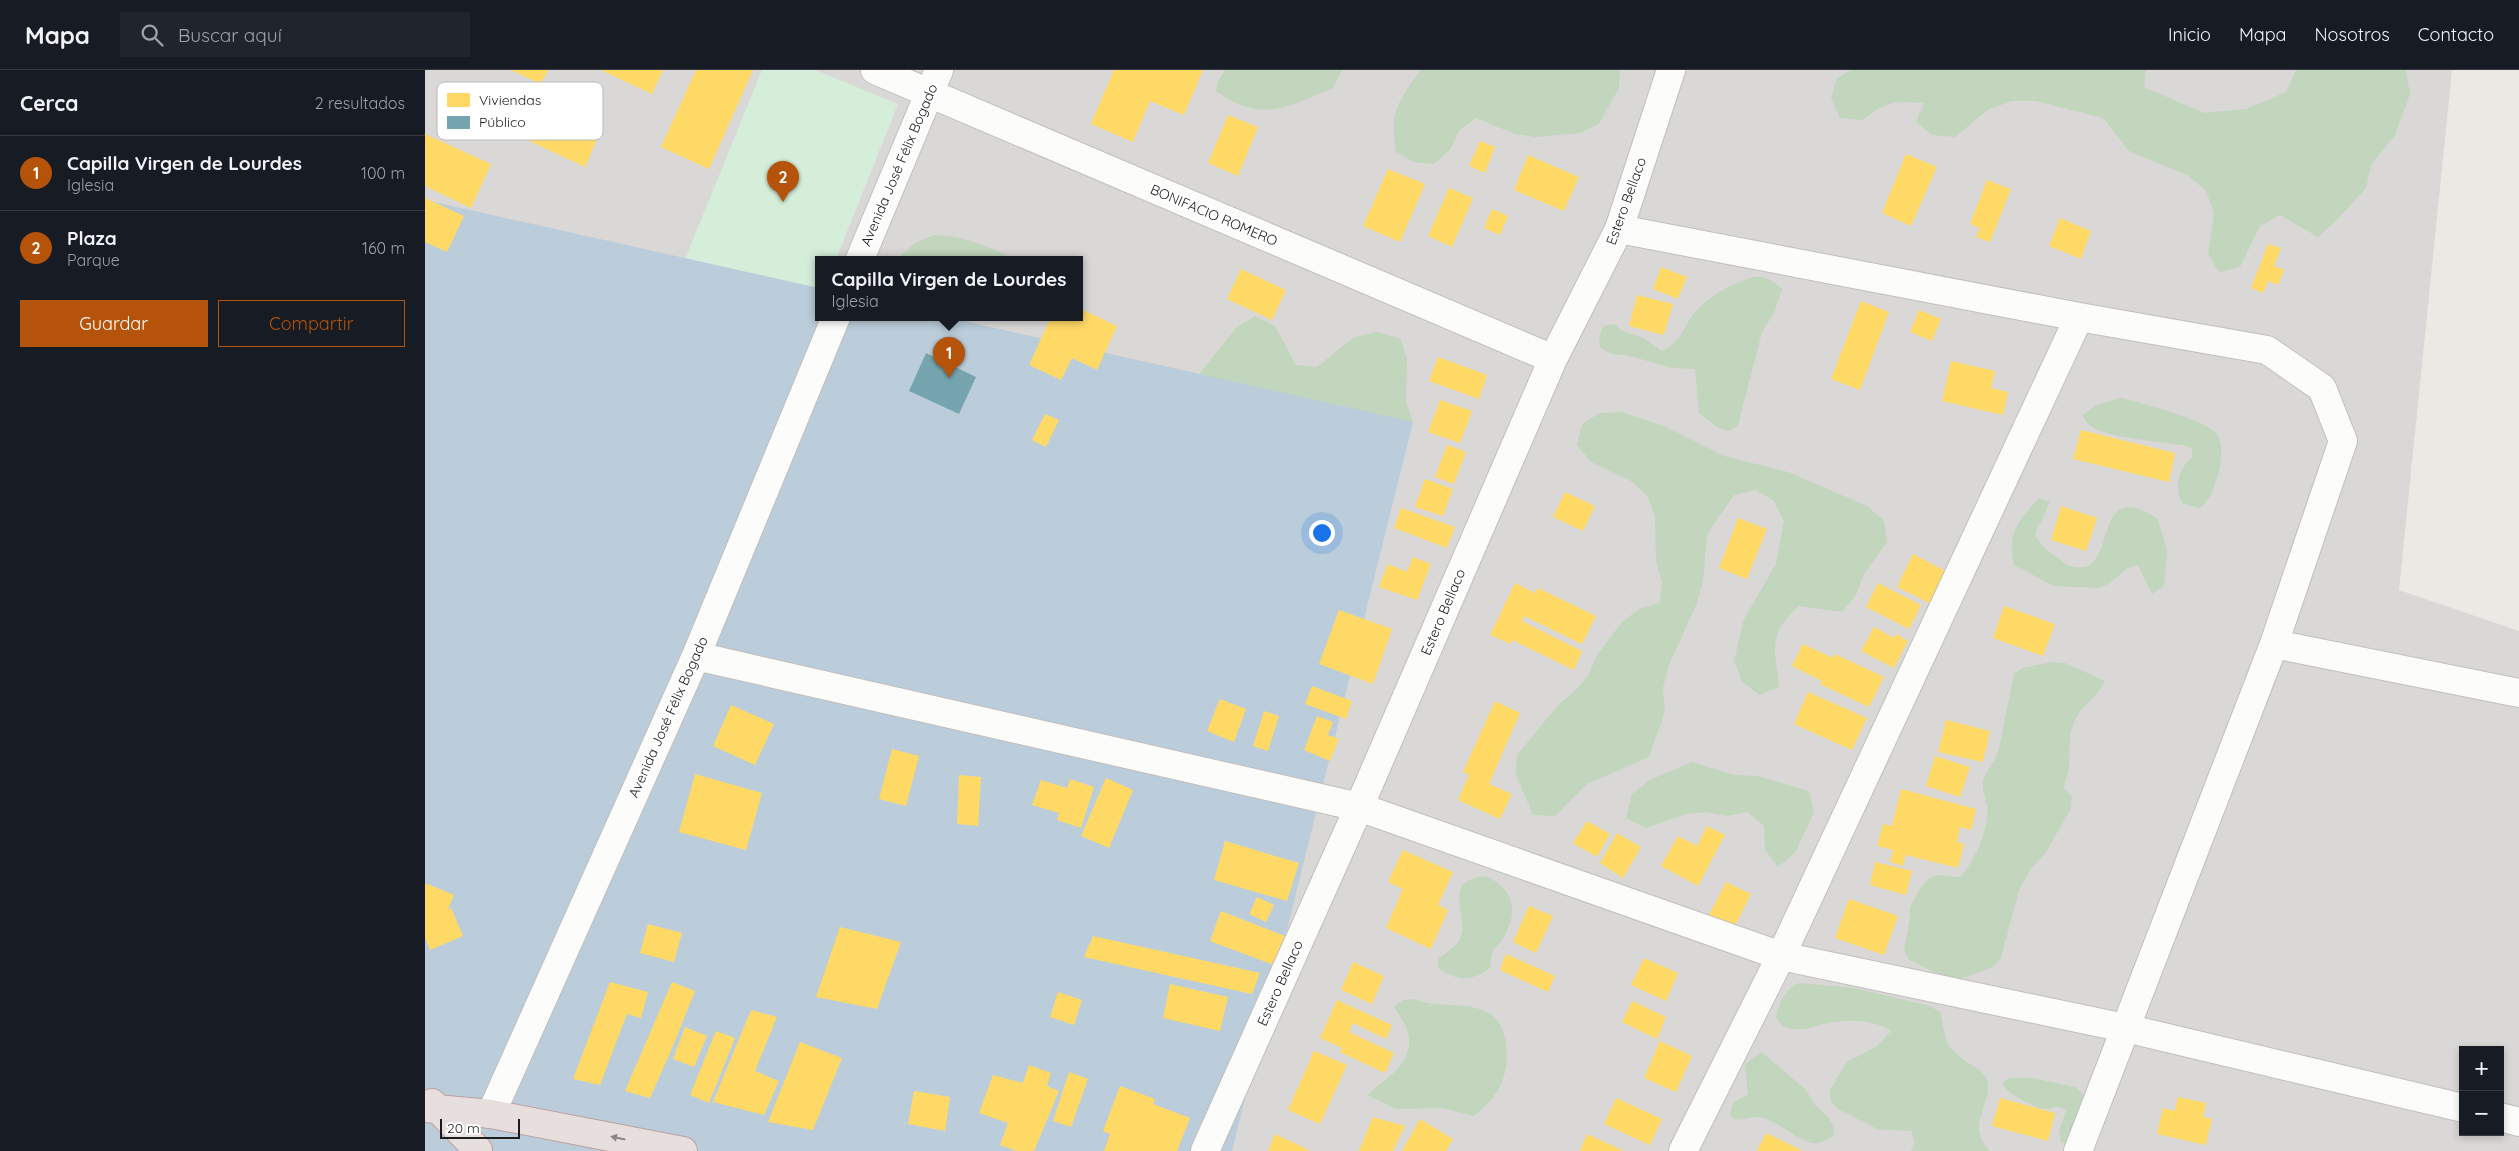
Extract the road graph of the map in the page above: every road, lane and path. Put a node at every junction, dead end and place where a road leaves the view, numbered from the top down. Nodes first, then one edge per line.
1 (875, 70) edge
2 (1671, 70) edge
3 (934, 82) edge
4 (1619, 229) junction
5 (861, 256) edge
6 (2079, 317) junction
7 (834, 321) edge
8 (1553, 358) junction
9 (2274, 644) junction
10 (695, 656) junction
11 (2519, 693) edge
12 (1359, 807) junction
13 (1781, 956) junction
14 (2125, 1028) junction
15 (430, 1105) edge
16 (2459, 1107) edge
17 (491, 1114) junction
18 (2504, 1118) edge
19 (2519, 1122) edge
20 (479, 1151) edge
21 (683, 1151) edge
22 (1205, 1151) edge
23 (1683, 1151) edge
24 (2078, 1151) edge

1 - 3 street, BONIFACIO ROMERO
2 - 4 street, Estero Bellaco
3 - 5 street, Avenida José Félix Bogado
3 - 8 street, BONIFACIO ROMERO
4 - 6 street
4 - 8 street, Estero Bellaco
6 - 9 street
6 - 13 street
7 - 10 street, Avenida José Félix Bogado
8 - 12 street, Estero Bellaco
9 - 11 street
9 - 14 street
10 - 12 street
10 - 17 street, Avenida José Félix Bogado
12 - 13 street
12 - 22 street, Estero Bellaco
13 - 14 street
13 - 23 street
14 - 16 street
14 - 24 street
15 - 17 highway
15 - 20 highway
17 - 20 highway
21 -> 17 highway
18 - 19 street

